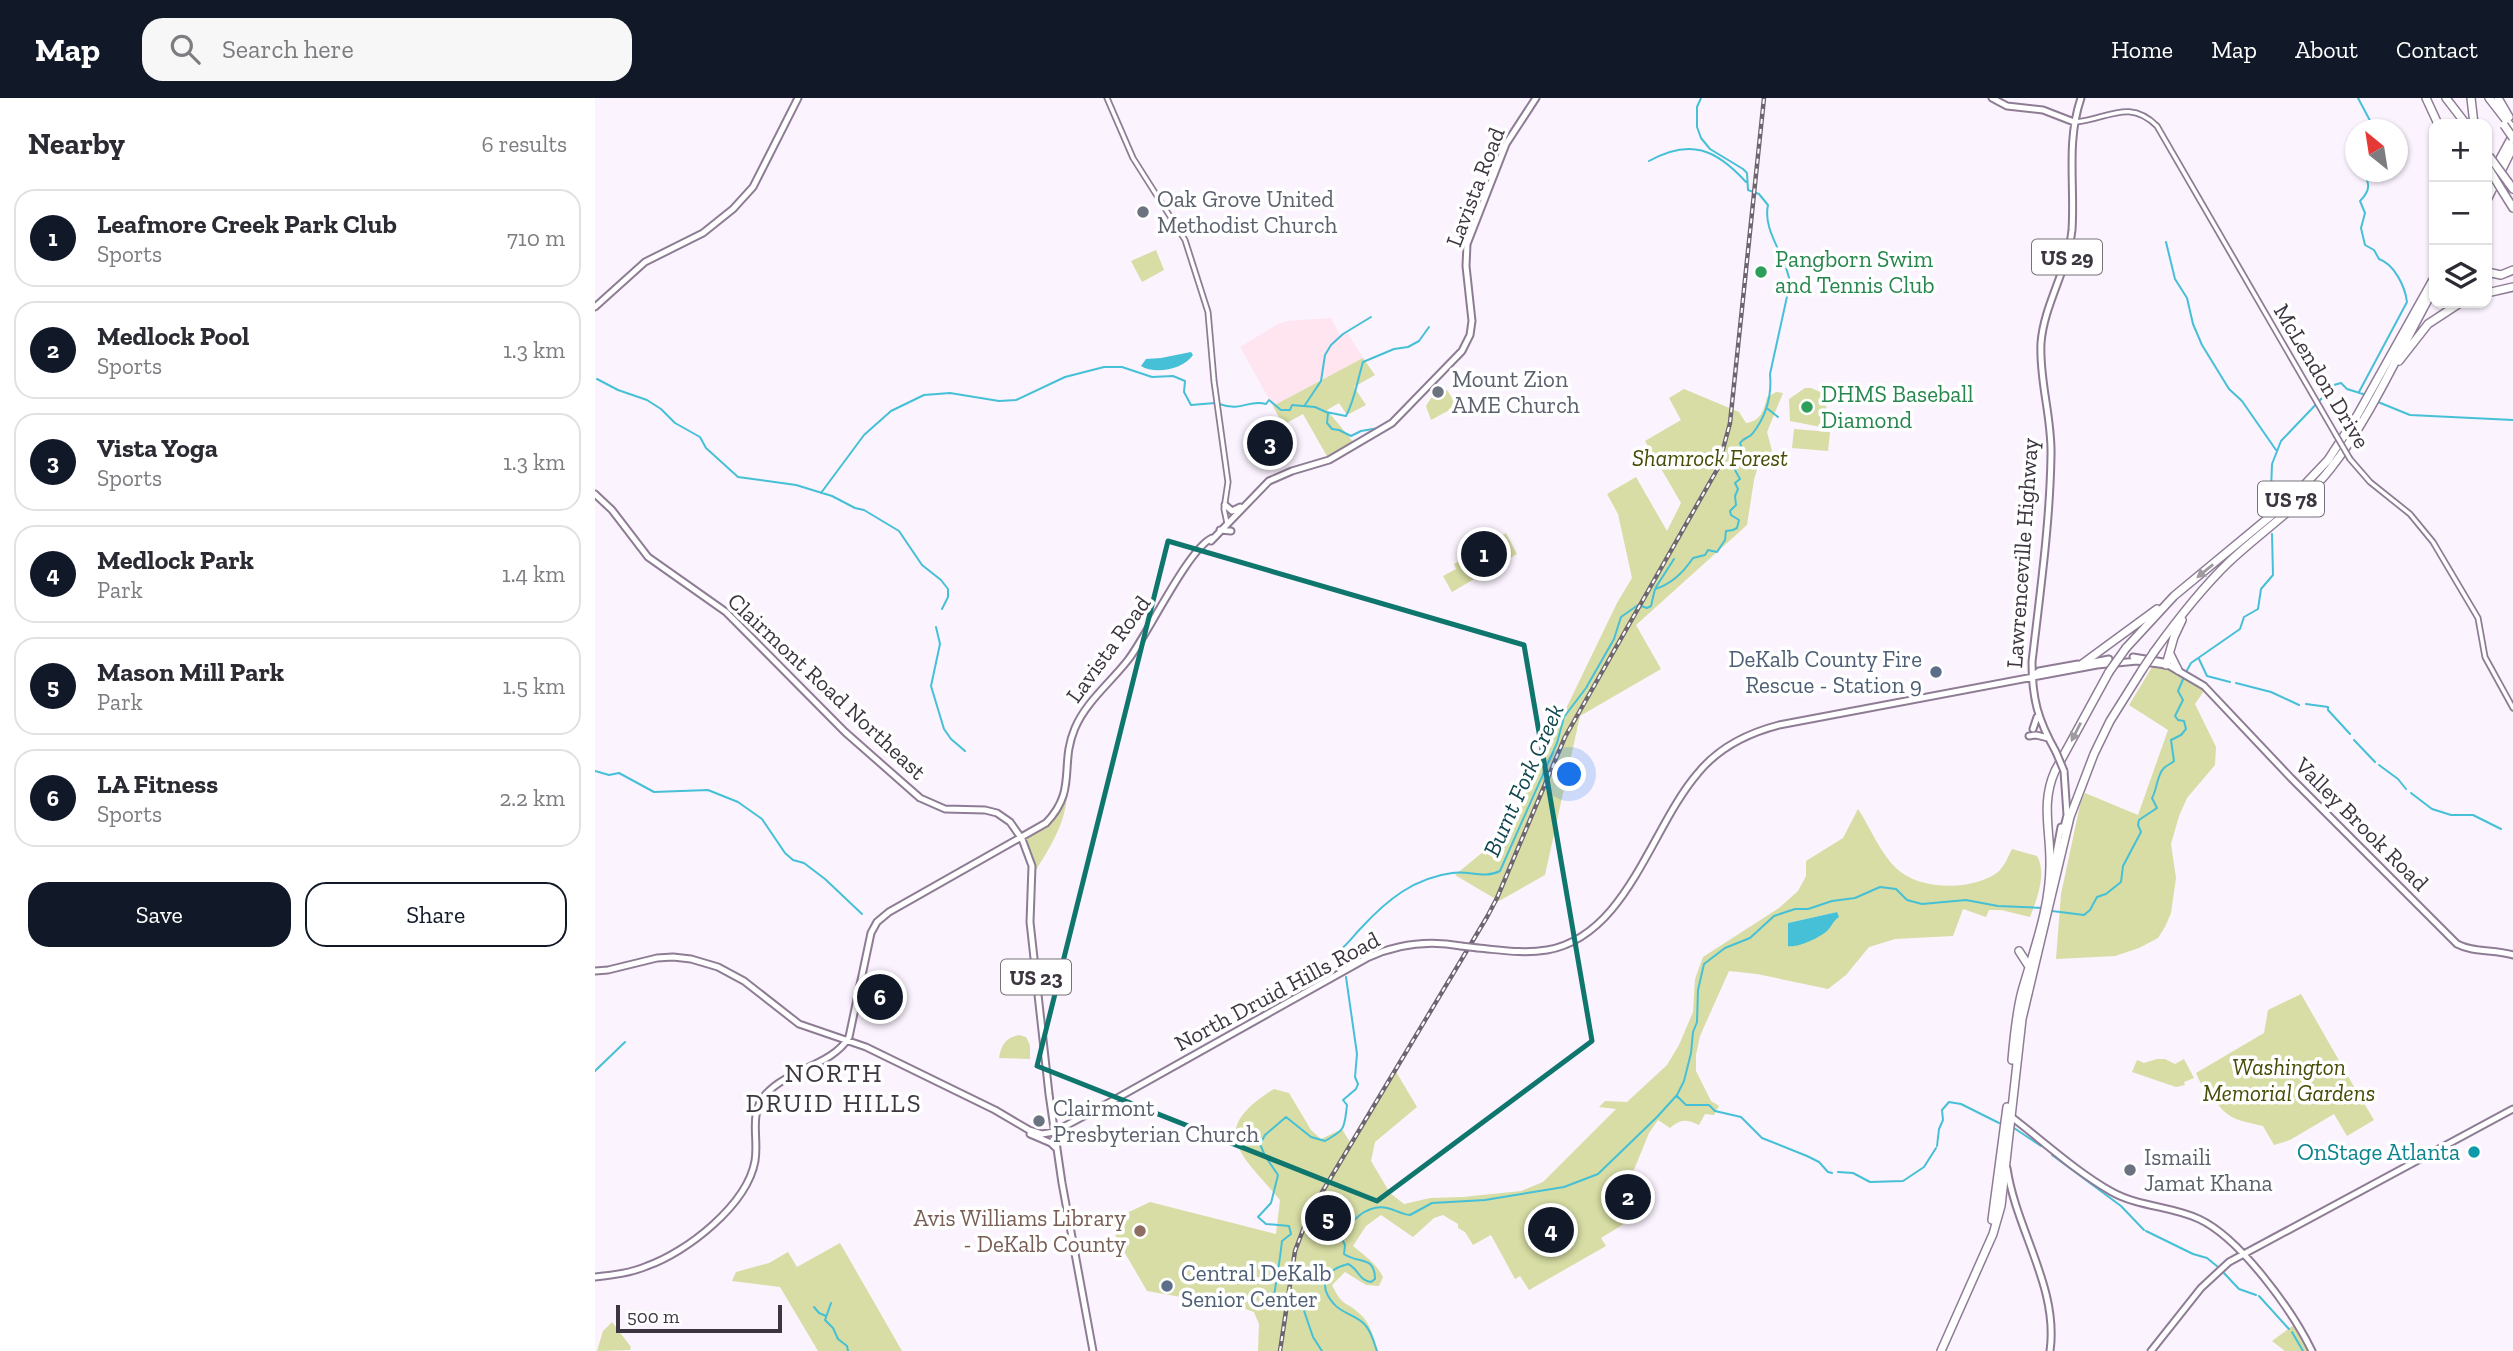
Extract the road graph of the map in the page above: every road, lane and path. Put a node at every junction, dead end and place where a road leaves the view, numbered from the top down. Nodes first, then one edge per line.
1 (799, 98) edge
2 (1107, 98) edge
3 (1536, 98) edge
4 (1992, 98) edge
5 (2081, 98) edge
6 (2426, 98) edge
7 (2447, 98) edge
8 (2471, 98) edge
9 (2483, 98) edge
10 (2489, 98) edge
11 (2498, 98) edge
12 (2436, 119) edge
13 (2461, 119) edge
14 (2473, 119) edge
15 (2074, 122) junction
16 (2510, 128) edge
17 (2510, 148) edge
18 (2492, 159) edge
19 (2492, 174) edge
20 (2488, 182) edge
21 (2492, 183) edge
22 (2510, 186) edge
23 (2492, 189) edge
24 (2513, 208) edge
25 (2513, 270) edge
26 (2492, 273) edge
27 (2429, 279) edge
28 (2513, 285) edge
29 (2429, 287) edge
30 (2492, 292) edge
31 (2429, 297) edge
32 (595, 307) edge
33 (2451, 308) edge
34 (2379, 376) junction
35 (2372, 403) junction
36 (595, 494) edge
37 (1225, 505) junction
38 (1245, 505) junction
39 (1227, 523) junction
40 (1220, 530) junction
41 (1231, 531) dead end
42 (2206, 586) junction
43 (2174, 596) junction
44 (2100, 652) junction
45 (2170, 653) junction
46 (2097, 663) junction
47 (2082, 664) junction
48 (2166, 666) junction
49 (2183, 672) junction
50 (2032, 676) junction
51 (2204, 686) joint
52 (2513, 708) edge
53 (2037, 714) junction
54 (2033, 729) dead end
55 (2029, 736) dead end
56 (2048, 738) junction
57 (2066, 800) junction
58 (1021, 837) junction
59 (2057, 868) junction
60 (2048, 893) junction
61 (2048, 904) junction
62 (2045, 917) junction
63 (2035, 944) junction
64 (2513, 955) edge
65 (2029, 968) junction
66 (595, 971) edge
67 (835, 1035) junction
68 (848, 1039) junction
69 (862, 1045) junction
70 (836, 1051) junction
71 (2513, 1109) edge
72 (2008, 1115) junction
73 (1052, 1118) junction
74 (1069, 1123) junction
75 (1023, 1127) junction
76 (1054, 1132) junction
77 (1056, 1149) junction
78 (2007, 1165) junction
79 (2000, 1188) junction
80 (2014, 1201) junction
81 (2244, 1254) junction
82 (595, 1277) edge
83 (1093, 1351) edge
84 (1941, 1351) edge
85 (2050, 1351) edge
86 (2151, 1351) edge
87 (2312, 1351) edge

1 - 32 main road
2 - 37 street
3 - 38 main road, Lavista Road
4 - 15 main road
5 - 15 main road, Lawrenceville Highway / US 29
6 - 12 highway
7 - 13 highway
8 - 14 highway
9 - 16 highway
10 - 16 highway
11 - 16 highway
15 - 50 main road, Lawrenceville Highway / US 29
15 - 52 street, McLendon Drive, bridge
16 - 17 highway
17 - 20 highway
17 - 21 highway
17 - 23 highway
18 - 22 highway, bridge
19 - 24 highway, bridge
25 - 26 highway
27 - 34 highway
28 - 30 highway
29 - 34 highway, US 78
31 - 35 highway, US 78
33 - 35 highway
34 -> 43 highway, US 78
35 - 42 highway, US 78
36 - 58 main road, Clairmont Road Northeast / US 23
37 - 38 main road
37 - 39 street
38 - 39 main road, Lavista Road
39 - 40 main road, Lavista Road
40 - 41 main road
40 - 58 main road, Lavista Road
42 - 45 highway
42 - 59 highway, US 78, bridge
43 - 44 highway
43 -> 60 highway, US 78, bridge
44 - 46 highway
44 - 47 highway
45 - 48 highway
45 - 49 highway
46 - 47 main road, North Druid Hills Road
46 - 48 main road, North Druid Hills Road
46 - 50 main road, North Druid Hills Road
47 - 50 main road, North Druid Hills Road
48 - 49 main road, North Druid Hills Road
49 - 51 main road, North Druid Hills Road
50 - 53 main road, Lawrenceville Highway / US 29
50 - 74 main road, North Druid Hills Road, bridge
51 - 64 main road, Valley Brook Road
53 - 54 main road
53 - 56 main road, Lawrenceville Highway / US 29
55 - 56 main road
56 - 57 main road, Lawrenceville Highway / US 29, bridge
57 - 59 main road, Lawrenceville Highway / US 29
57 - 60 main road, Lawrenceville Highway / US 29
58 - 68 main road, Lavista Road
58 - 73 main road, Clairmont Road Northeast / US 23
59 - 61 highway, Lawrenceville Highway / US 29
60 - 61 highway, Lawrenceville Highway / US 29
61 - 62 highway, Lawrenceville Highway / US 29
62 - 63 highway, Lawrenceville Highway / US 29
62 - 72 highway, Lawrenceville Highway / US 29
63 - 65 highway, Lawrenceville Highway / US 29
63 - 65 highway
65 - 72 highway, Lawrenceville Highway / US 29
66 - 67 main road
67 - 68 main road
67 - 70 main road
68 - 69 main road
68 - 70 main road
69 - 70 main road
69 - 75 main road
70 - 82 main road
71 - 81 main road
72 - 78 highway, US 29
72 - 79 highway, US 29
72 - 81 main road
73 - 74 main road
73 - 76 main road, US 23
74 - 76 main road, North Druid Hills Road
75 - 76 main road
75 - 77 main road
76 - 77 main road, US 23
77 - 83 main road, US 23
78 - 79 highway, US 29
78 - 80 main road
79 - 80 main road
79 - 84 highway, US 29
80 - 85 main road
81 - 86 main road
81 - 87 main road

